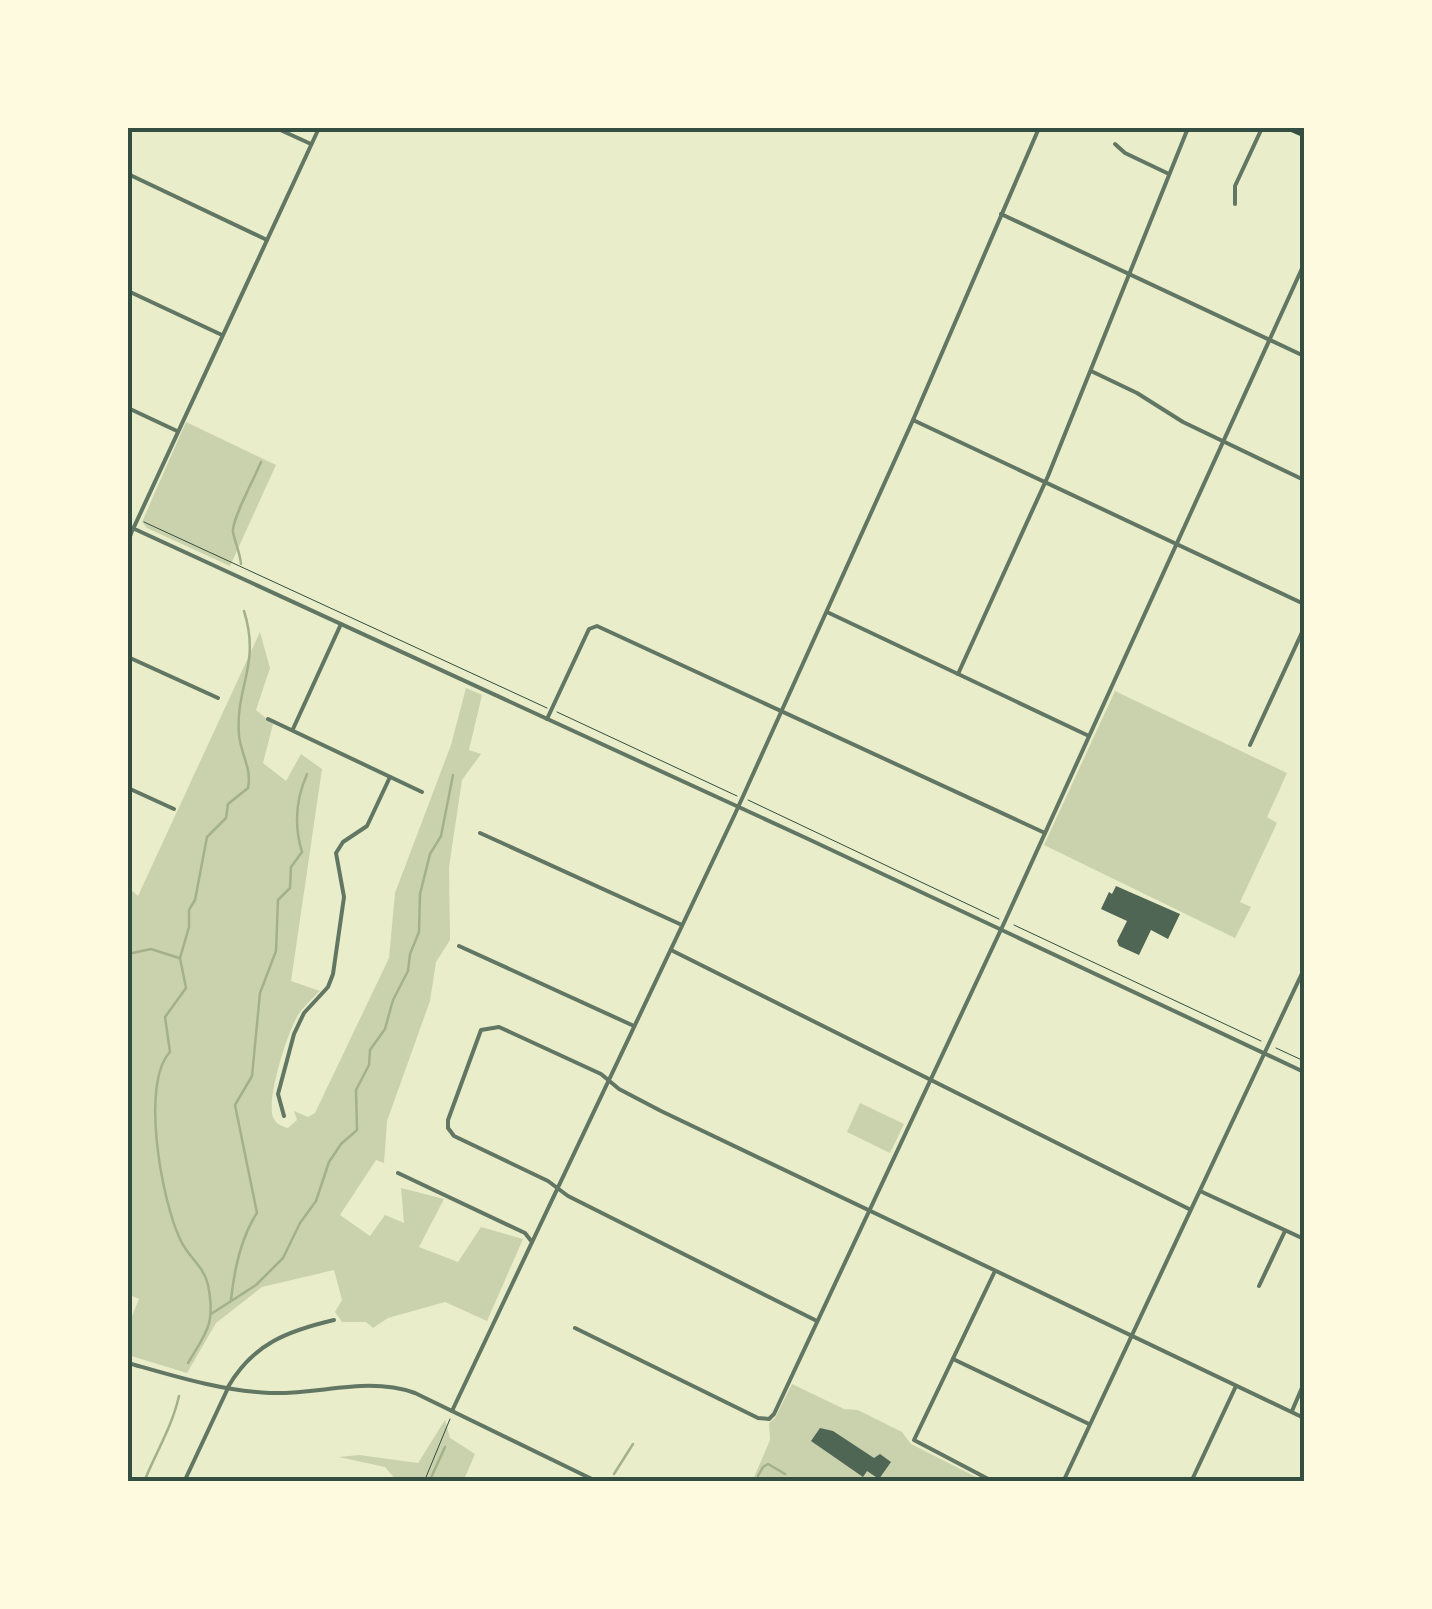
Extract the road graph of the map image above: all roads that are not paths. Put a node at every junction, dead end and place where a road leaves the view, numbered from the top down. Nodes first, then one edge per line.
1 (276, 128) edge
2 (319, 128) edge
3 (1039, 128) edge
4 (1188, 128) edge
5 (1262, 128) edge
6 (1288, 128) edge
7 (1304, 136) edge
8 (311, 144) junction
9 (1115, 144) dead end
10 (128, 174) edge
11 (1169, 174) junction
12 (1236, 204) dead end
13 (1001, 214) junction
14 (266, 240) junction
15 (1304, 264) edge
16 (1129, 274) junction
17 (128, 291) edge
18 (222, 335) junction
19 (1270, 340) junction
20 (1304, 356) edge
21 (1091, 371) junction
22 (128, 408) edge
23 (913, 420) junction
24 (178, 431) junction
25 (1224, 442) junction
26 (1304, 480) edge
27 (1045, 483) junction
28 (130, 527) edge
29 (128, 542) edge
30 (1177, 544) junction
31 (1304, 604) edge
32 (825, 611) junction
33 (341, 624) junction
34 (1304, 628) edge
35 (128, 657) edge
36 (958, 674) junction
37 (218, 698) dead end
38 (781, 709) junction
39 (547, 718) junction
40 (268, 719) dead end
41 (292, 731) junction
42 (1089, 736) junction
43 (1250, 745) dead end
44 (390, 777) junction
45 (128, 788) edge
46 (422, 792) dead end
47 (738, 807) junction
48 (174, 810) dead end
49 (1045, 832) junction
50 (480, 833) dead end
51 (682, 926) junction
52 (1001, 930) junction
53 (459, 946) dead end
54 (670, 950) junction
55 (1304, 969) edge
56 (634, 1026) junction
57 (1266, 1054) junction
58 (1304, 1072) edge
59 (609, 1080) junction
60 (930, 1080) junction
61 (284, 1116) dead end
62 (398, 1173) dead end
63 (558, 1188) junction
64 (1200, 1191) junction
65 (1192, 1210) junction
66 (868, 1211) junction
67 (1286, 1230) junction
68 (1304, 1239) edge
69 (532, 1242) junction
70 (994, 1273) junction
71 (1259, 1286) dead end
72 (334, 1320) dead end
73 (817, 1321) junction
74 (575, 1328) dead end
75 (1132, 1336) junction
76 (953, 1360) junction
77 (128, 1363) edge
78 (1304, 1383) edge
79 (1236, 1386) junction
80 (228, 1388) junction
81 (452, 1411) junction
82 (1291, 1412) junction
83 (1304, 1418) edge
84 (1090, 1425) junction
85 (184, 1482) edge
86 (598, 1482) edge
87 (994, 1482) edge
88 (1063, 1482) edge
89 (1191, 1482) edge

1 - 8 street
2 - 8 street
3 - 13 street
4 - 11 street
5 - 12 street
6 - 7 main road
8 - 14 street
9 - 11 street
10 - 14 street
11 - 16 street
13 - 16 street
13 - 23 street
14 - 18 street
15 - 19 street
16 - 19 street
16 - 21 street
17 - 18 street
18 - 24 street
19 - 20 street
19 - 25 street
21 - 25 street
21 - 27 street
22 - 24 street
23 - 27 street
23 - 32 street
24 - 28 street
25 - 26 street
25 - 30 street
27 - 30 street
27 - 36 street
28 - 29 street
28 - 33 street
30 - 31 street
30 - 42 street
32 - 36 street
32 - 38 street
33 - 39 street
33 - 41 street
34 - 43 street
35 - 37 street
36 - 42 street
38 - 39 street
38 - 47 street
38 - 49 street
39 - 47 street
40 - 41 street
41 - 44 street
42 - 49 street
44 - 46 street
44 - 61 street
45 - 48 street
47 - 51 street
47 - 52 street
49 - 52 street
50 - 51 street
51 - 54 street
52 - 57 street
52 - 60 street
53 - 56 street
54 - 56 street
54 - 60 street
55 - 57 street
56 - 59 street
57 - 58 street
57 - 64 street
59 - 63 street
59 - 63 street
59 - 66 street
60 - 65 street
60 - 66 street
62 - 69 street
63 - 69 street
63 - 73 street
64 - 65 street
64 - 67 street
65 - 75 street
66 - 70 street
66 - 73 street
67 - 68 street
67 - 71 street
69 - 81 street
70 - 75 street
70 - 76 street
72 - 80 street
73 - 74 street
75 - 79 street
75 - 84 street
76 - 84 street
76 - 87 street
77 - 80 street
78 - 82 street
79 - 82 street
79 - 89 street
80 - 81 street
80 - 85 street
81 - 86 street
82 - 83 street
84 - 88 street

